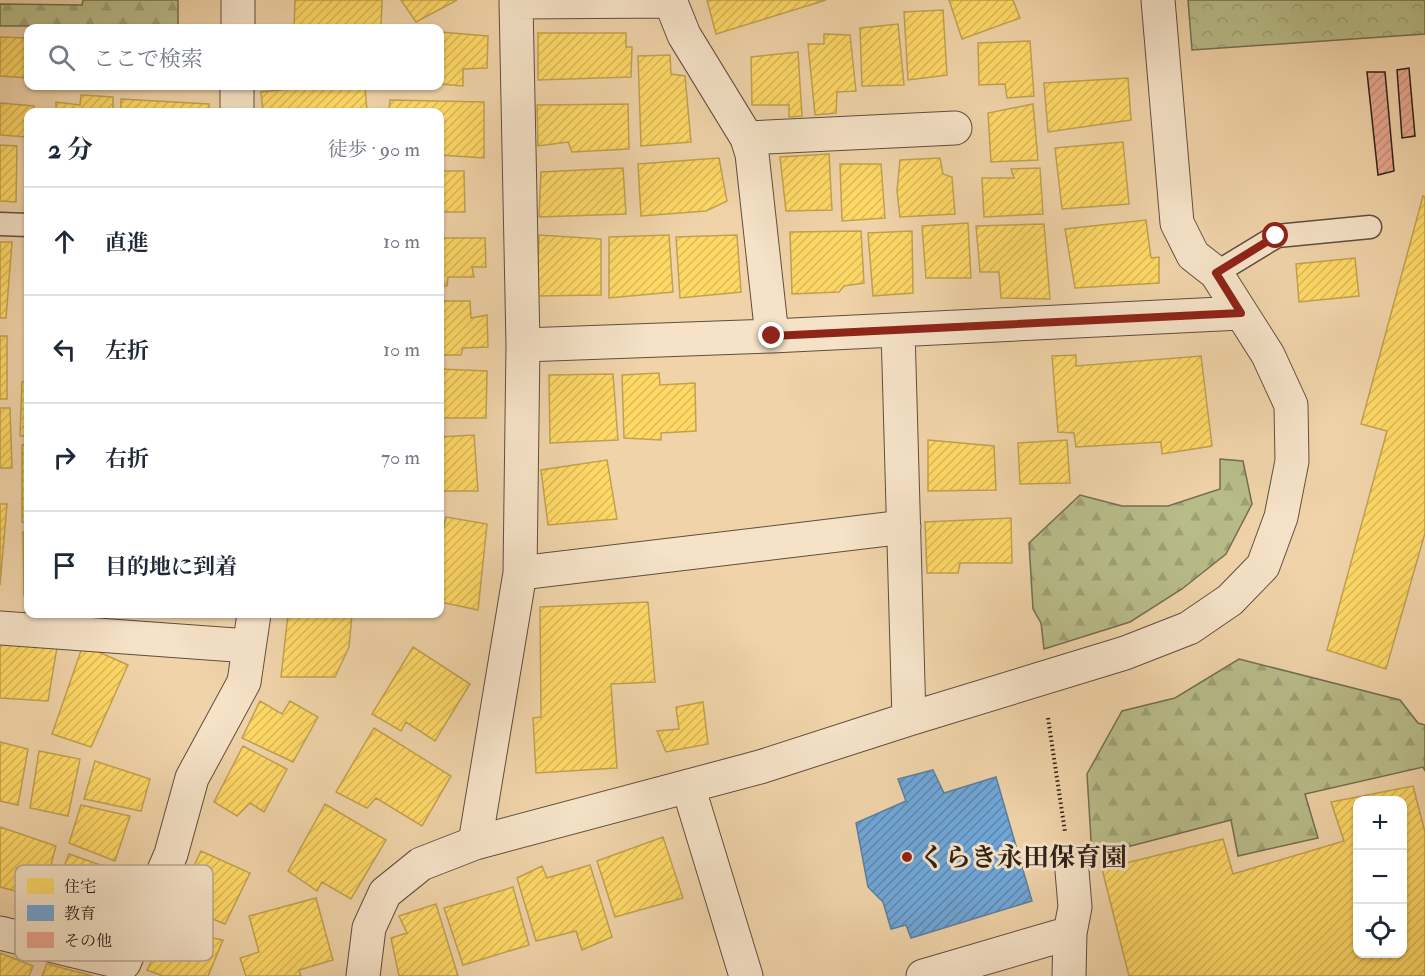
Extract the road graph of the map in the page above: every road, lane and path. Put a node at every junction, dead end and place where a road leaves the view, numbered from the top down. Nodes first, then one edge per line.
1 (238, 0) edge
2 (1158, 0) edge
3 (670, 1) edge
4 (238, 24) edge
5 (237, 90) edge
6 (237, 108) edge
7 (955, 128) dead end
8 (747, 138) junction
9 (0, 224) edge
10 (24, 225) edge
11 (1370, 227) dead end
12 (1216, 273) junction
13 (1241, 313) junction
14 (898, 330) junction
15 (772, 336) junction
16 (524, 345) junction
17 (904, 527) junction
18 (520, 573) junction
19 (253, 618) edge
20 (0, 628) edge
21 (249, 646) junction
22 (909, 718) junction
23 (1055, 765) dead end
24 (688, 786) junction
25 (475, 843) junction
26 (167, 865) edge
27 (1072, 871) joint
28 (0, 933) edge
29 (1070, 933) junction
30 (15, 937) edge
31 (95, 961) edge
32 (126, 970) edge
33 (363, 976) edge
34 (746, 976) edge
35 (923, 976) edge
36 (1069, 976) edge

1 - 4 street
2 - 12 street
3 - 8 street
3 - 16 street
5 - 6 street
7 - 8 street
8 - 15 street
9 - 10 lane
11 - 12 lane
12 - 13 street
13 - 14 street
13 - 22 street
14 - 15 street
14 - 17 street
15 - 16 street
16 - 18 street
17 - 18 street
17 - 22 street
18 - 25 street
19 - 21 street
20 - 21 street
21 - 26 street
22 - 24 street
23 - 27 path
24 - 25 street
24 - 34 street
25 - 33 street
27 - 29 street
28 - 30 street
29 - 35 street
29 - 36 street
31 - 32 street

